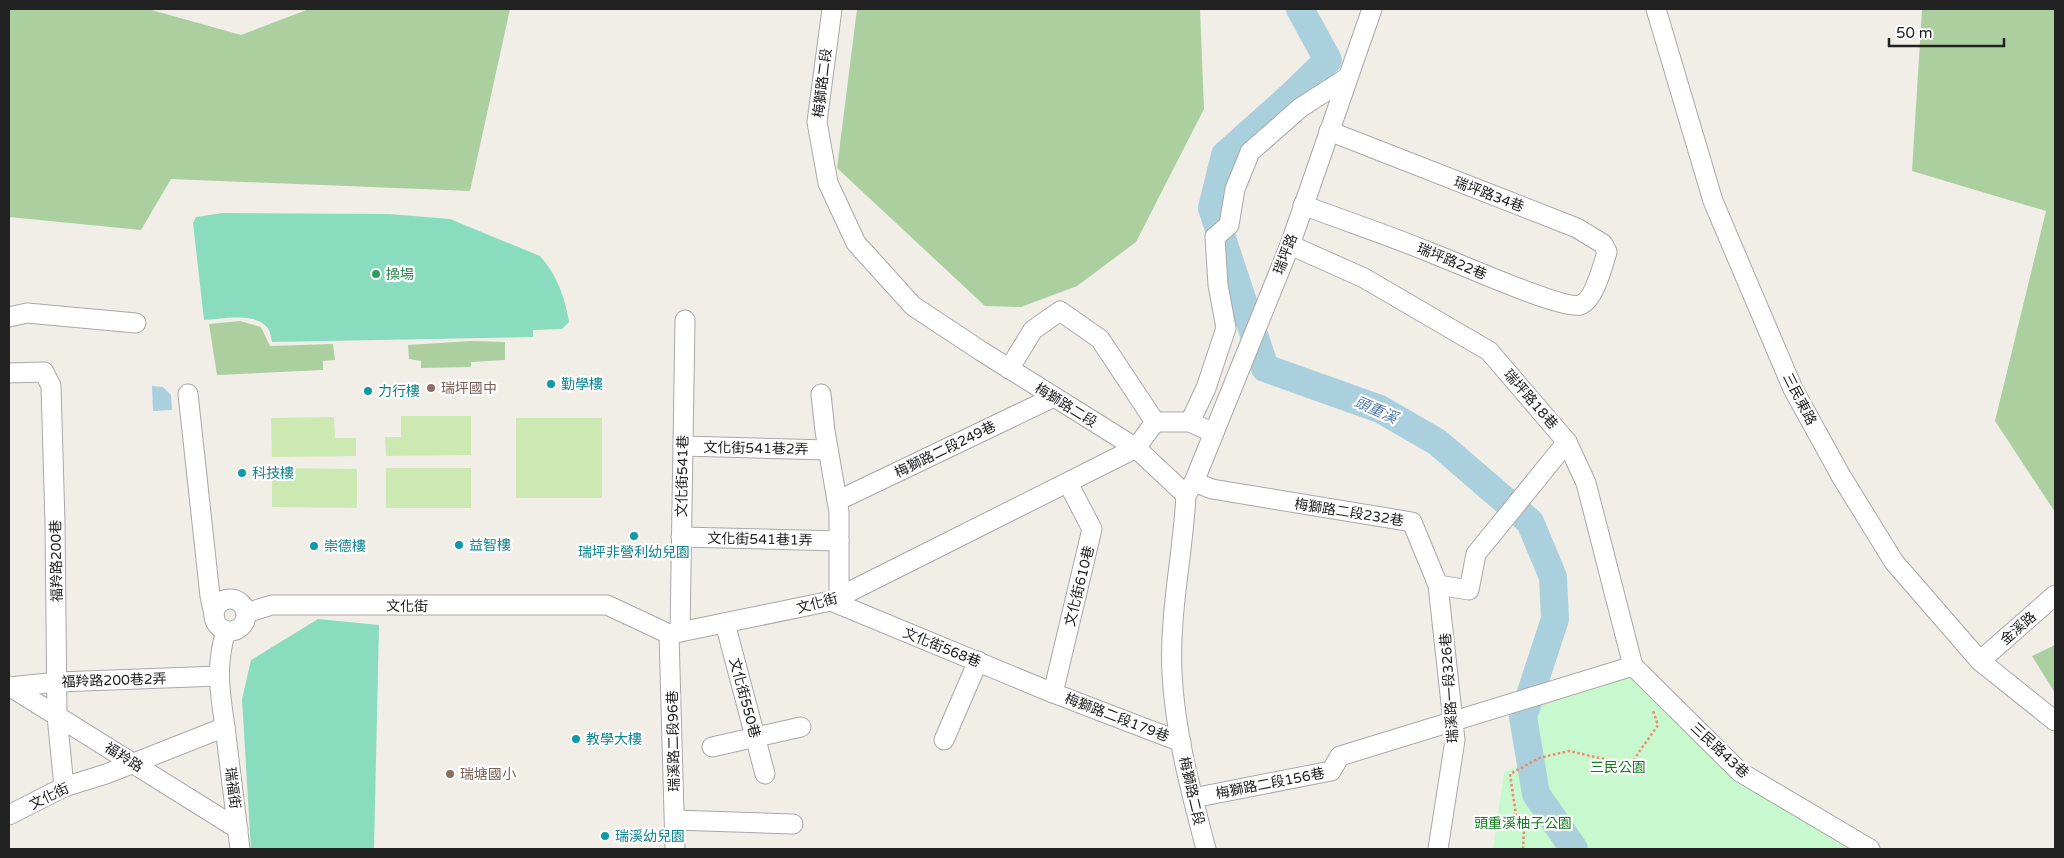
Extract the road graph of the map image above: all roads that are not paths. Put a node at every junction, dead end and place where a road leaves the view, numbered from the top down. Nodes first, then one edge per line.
1 (832, 9) edge
2 (1372, 9) edge
3 (1656, 9) edge
4 (1348, 77) junction
5 (1329, 131) junction
6 (1303, 205) junction
7 (1290, 245) junction
8 (1594, 288) joint
9 (9, 317) edge
10 (685, 320) dead end
11 (136, 323) dead end
12 (1009, 369) junction
13 (9, 374) edge
14 (188, 394) dead end
15 (821, 394) dead end
16 (1054, 397) junction
17 (1155, 422) junction
18 (1190, 422) junction
19 (1214, 433) junction
20 (1567, 442) junction
21 (683, 446) junction
22 (1136, 448) junction
23 (828, 450) junction
24 (1068, 483) junction
25 (1190, 489) junction
26 (837, 501) junction
27 (681, 537) junction
28 (839, 541) junction
29 (1438, 585) junction
30 (2055, 595) edge
31 (835, 600) junction
32 (246, 613) junction
33 (214, 615) junction
34 (725, 623) junction
35 (226, 631) junction
36 (675, 633) junction
37 (1980, 661) junction
38 (978, 662) junction
39 (1633, 666) junction
40 (219, 676) junction
41 (58, 682) junction
42 (9, 686) edge
43 (1053, 692) junction
44 (57, 716) junction
45 (2055, 721) edge
46 (1453, 722) junction
47 (225, 727) junction
48 (801, 727) dead end
49 (756, 737) junction
50 (944, 740) dead end
51 (1181, 742) junction
52 (712, 748) dead end
53 (133, 763) junction
54 (766, 774) dead end
55 (64, 787) junction
56 (1193, 798) junction
57 (9, 815) edge
58 (675, 820) junction
59 (793, 824) dead end
60 (238, 829) junction
61 (240, 849) edge
62 (675, 849) edge
63 (1206, 849) edge
64 (1438, 849) edge
65 (1870, 849) edge

1 - 12 street, 梅獅路二段
2 - 4 street, 瑞坪路
3 - 37 street, 三民東路
4 - 5 street, 瑞坪路
4 - 18 street
5 - 6 street, 瑞坪路
5 - 8 street, 瑞坪路34巷
6 - 7 street, 瑞坪路
6 - 8 street, 瑞坪路22巷
7 - 19 street, 瑞坪路
7 - 20 street, 瑞坪路18巷
9 - 11 street
10 - 21 street, 文化街541巷
12 - 16 street, 梅獅路二段
12 - 17 street
13 - 41 street, 福羚路200巷
14 - 33 street
15 - 23 street
16 - 22 street, 梅獅路二段
16 - 26 street, 梅獅路二段249巷
17 - 18 street
17 - 22 street
18 - 19 street
19 - 25 street, 瑞坪路
20 - 29 street
20 - 39 street, 瑞坪路18巷
21 - 23 street, 文化街541巷2弄
21 - 27 street, 文化街541巷
22 - 24 street, 文化街
22 - 25 street, 梅獅路二段
23 - 26 street
24 - 31 street, 文化街
24 - 43 street, 文化街610巷
25 - 29 street, 梅獅路二段232巷
25 - 51 street, 梅獅路二段
26 - 28 street
27 - 28 street, 文化街541巷1弄
27 - 36 street, 文化街541巷
28 - 31 street
29 - 46 street, 瑞溪路一段326巷
30 - 37 street, 金溪路
31 - 34 street, 文化街
31 - 38 street, 文化街568巷
32 - 33 street
32 - 35 street
32 - 36 street, 文化街
33 - 35 street
34 - 36 street, 文化街
34 - 49 street, 文化街550巷
35 - 40 street
36 - 58 street, 瑞溪路二段96巷
37 - 45 street, 三民東路
38 - 43 street, 文化街568巷
38 - 50 street
39 - 46 street, 梅獅路二段156巷
39 - 65 street, 三民路43巷
40 - 41 street, 福羚路200巷2弄
40 - 47 street
41 - 42 street, 福羚路200巷2弄
41 - 44 street, 福羚路200巷
42 - 44 street, 福羚路
43 - 51 street, 梅獅路二段179巷
44 - 53 street, 福羚路
44 - 55 street, 福羚路200巷
46 - 56 street, 梅獅路二段156巷
46 - 64 street, 瑞溪路一段326巷
47 - 53 street, 文化街
47 - 60 street, 瑞福街
48 - 49 street
49 - 52 street
49 - 54 street, 文化街550巷
51 - 56 street, 梅獅路二段
53 - 55 street, 文化街
53 - 60 street, 福羚路
55 - 57 street, 文化街
56 - 63 street, 梅獅路二段
58 - 59 street
58 - 62 street, 瑞溪路二段96巷
60 - 61 street, 瑞福街

